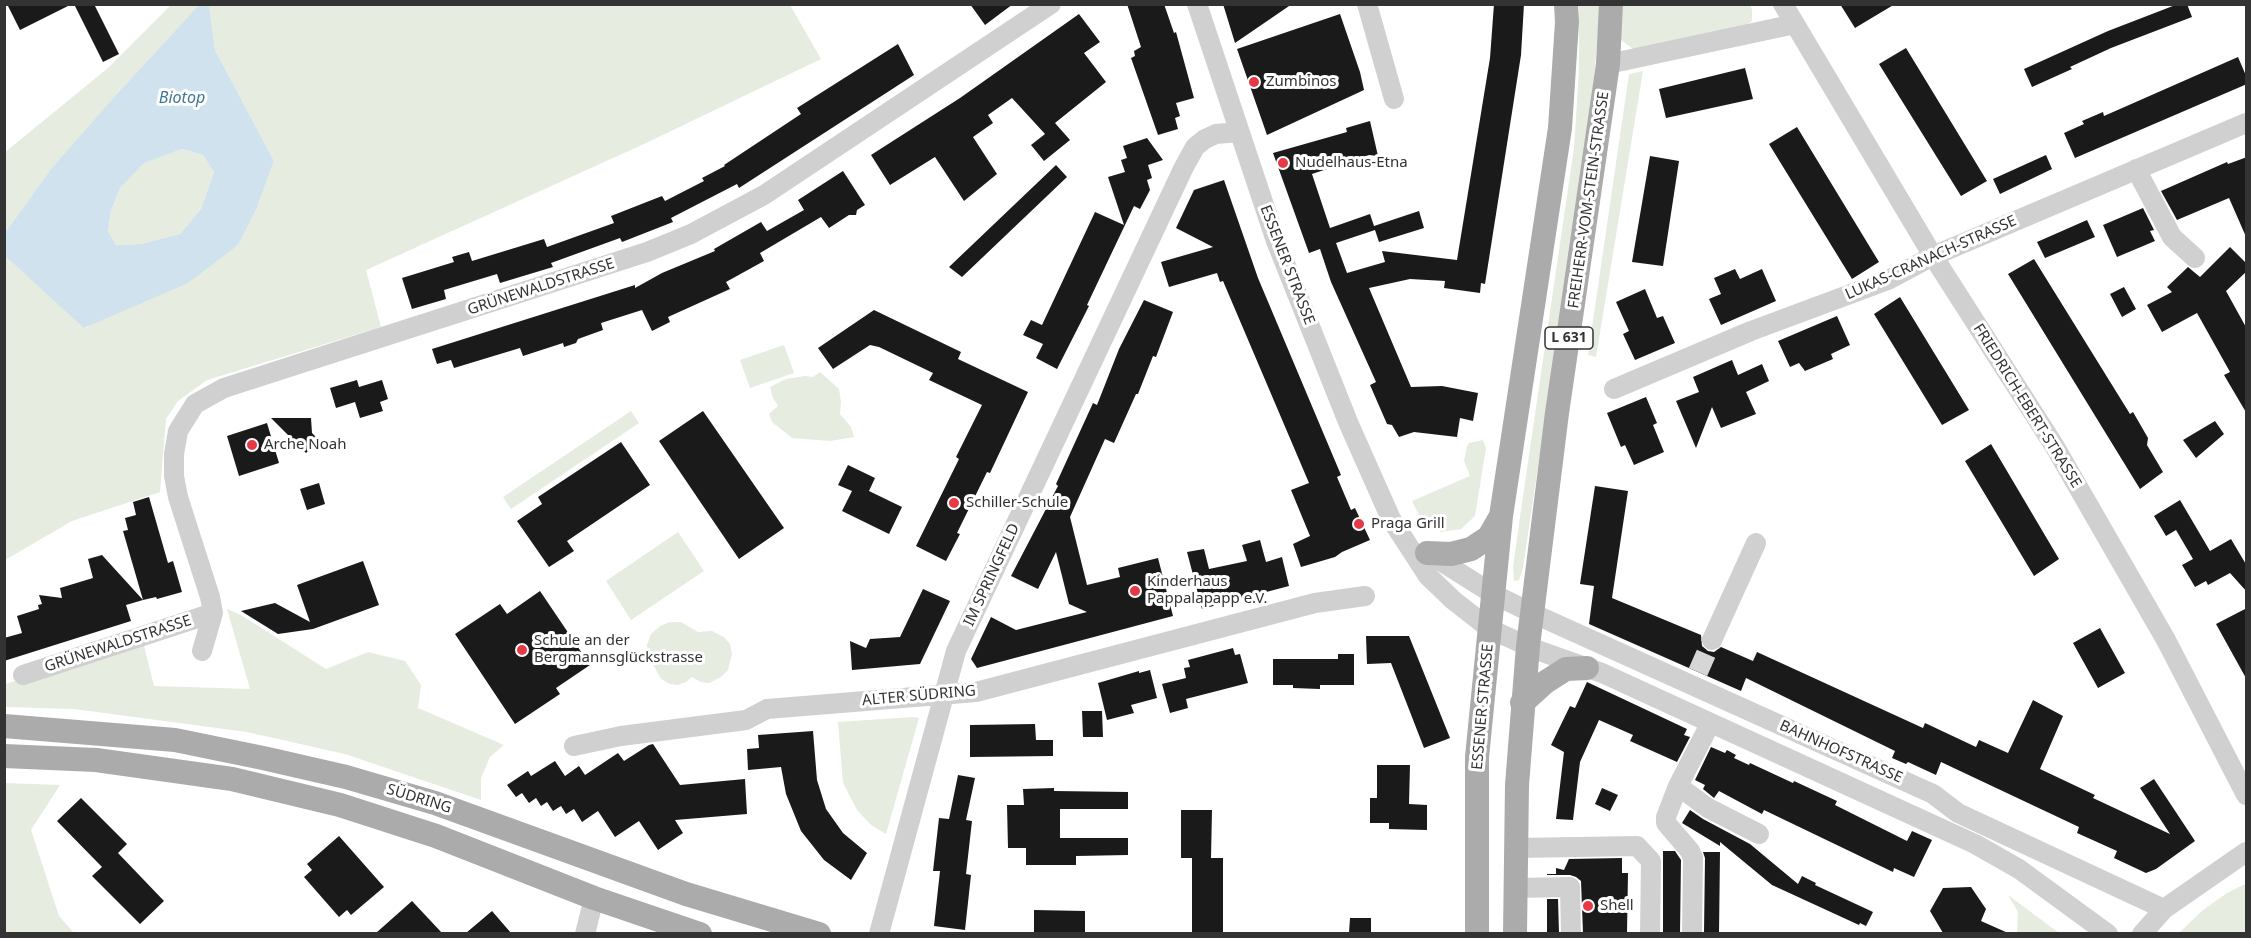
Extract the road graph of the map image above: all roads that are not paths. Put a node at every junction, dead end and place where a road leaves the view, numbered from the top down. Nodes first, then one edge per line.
1 (1051, 4) edge
2 (1197, 4) edge
3 (1367, 4) edge
4 (1566, 4) edge
5 (1611, 4) edge
6 (1783, 4) edge
7 (1795, 24) junction
8 (1608, 64) junction
9 (1394, 99) dead end
10 (2247, 123) edge
11 (1239, 132) junction
12 (2136, 169) junction
13 (1933, 256) junction
14 (2195, 258) dead end
15 (1614, 389) dead end
16 (1501, 516) junction
17 (1391, 519) junction
18 (1756, 543) dead end
19 (1427, 553) junction
20 (1493, 594) junction
21 (1365, 596) dead end
22 (213, 613) junction
23 (1532, 613) junction
24 (1490, 629) junction
25 (1712, 640) tunnel mouth
26 (1531, 647) junction
27 (202, 651) dead end
28 (1587, 668) junction
29 (22, 675) dead end
30 (943, 695) junction
31 (1522, 703) junction
32 (1710, 723) junction
33 (4, 726) edge
34 (574, 746) dead end
35 (4, 756) edge
36 (1678, 786) junction
37 (2247, 795) edge
38 (1759, 834) dead end
39 (1516, 848) junction
40 (2247, 852) edge
41 (1516, 888) junction
42 (594, 898) junction
43 (2164, 909) junction
44 (585, 933) edge
45 (700, 933) edge
46 (819, 933) edge
47 (879, 933) edge
48 (1477, 933) edge
49 (1515, 933) edge
50 (1571, 933) edge
51 (1650, 933) edge
52 (1692, 933) edge
53 (2108, 933) edge
54 (2142, 933) edge

1 - 22 street, GRÜNEWALDSTRASSE
2 - 11 street, ESSENER STRASSE
3 - 9 street
4 - 16 main road, L 631
5 - 8 main road, FREIHERR-VOM-STEIN-STRASSE / L 631
6 - 7 street, FRIEDRICH-EBERT-STRASSE
7 - 8 street
7 - 13 street, FRIEDRICH-EBERT-STRASSE
8 - 23 main road, FREIHERR-VOM-STEIN-STRASSE / L 631
10 - 12 street, LUKAS-CRANACH-STRASSE
11 - 17 street, ESSENER STRASSE
11 - 30 street, IM SPRINGFELD
12 - 13 street, LUKAS-CRANACH-STRASSE
12 - 14 street
13 - 15 street, LUKAS-CRANACH-STRASSE
13 - 37 street, FRIEDRICH-EBERT-STRASSE
16 - 19 main road
16 - 20 main road, L 631
17 - 19 street, ESSENER STRASSE
17 - 24 street, ESSENER STRASSE
18 - 25 street
19 - 20 street, BAHNHOFSTRASSE
20 - 23 street, BAHNHOFSTRASSE
20 - 24 main road, L 631
21 - 30 street, ALTER SÜDRING
22 - 27 street, GRÜNEWALDSTRASSE
22 - 29 street, GRÜNEWALDSTRASSE
23 - 26 main road, FREIHERR-VOM-STEIN-STRASSE / L 631
23 - 43 street, BAHNHOFSTRASSE
24 - 26 street, BAHNHOFSTRASSE
24 - 48 main road, ESSENER STRASSE / L 631
26 - 28 street, BAHNHOFSTRASSE
26 - 31 main road, L 631
28 - 31 main road
28 - 32 street, BAHNHOFSTRASSE
30 - 34 street, ALTER SÜDRING
30 - 47 street, IM SPRINGFELD
31 - 39 main road, L 631
32 - 36 street
32 - 53 street, BAHNHOFSTRASSE
33 - 46 main road, SÜDRING
35 - 42 main road, SÜDRING
36 - 38 street
36 - 52 street
39 - 41 main road, L 631
39 - 51 street
40 - 43 street
41 - 49 main road, L 631
41 - 50 street
42 - 44 street
42 - 45 main road, SÜDRING
43 - 54 street

